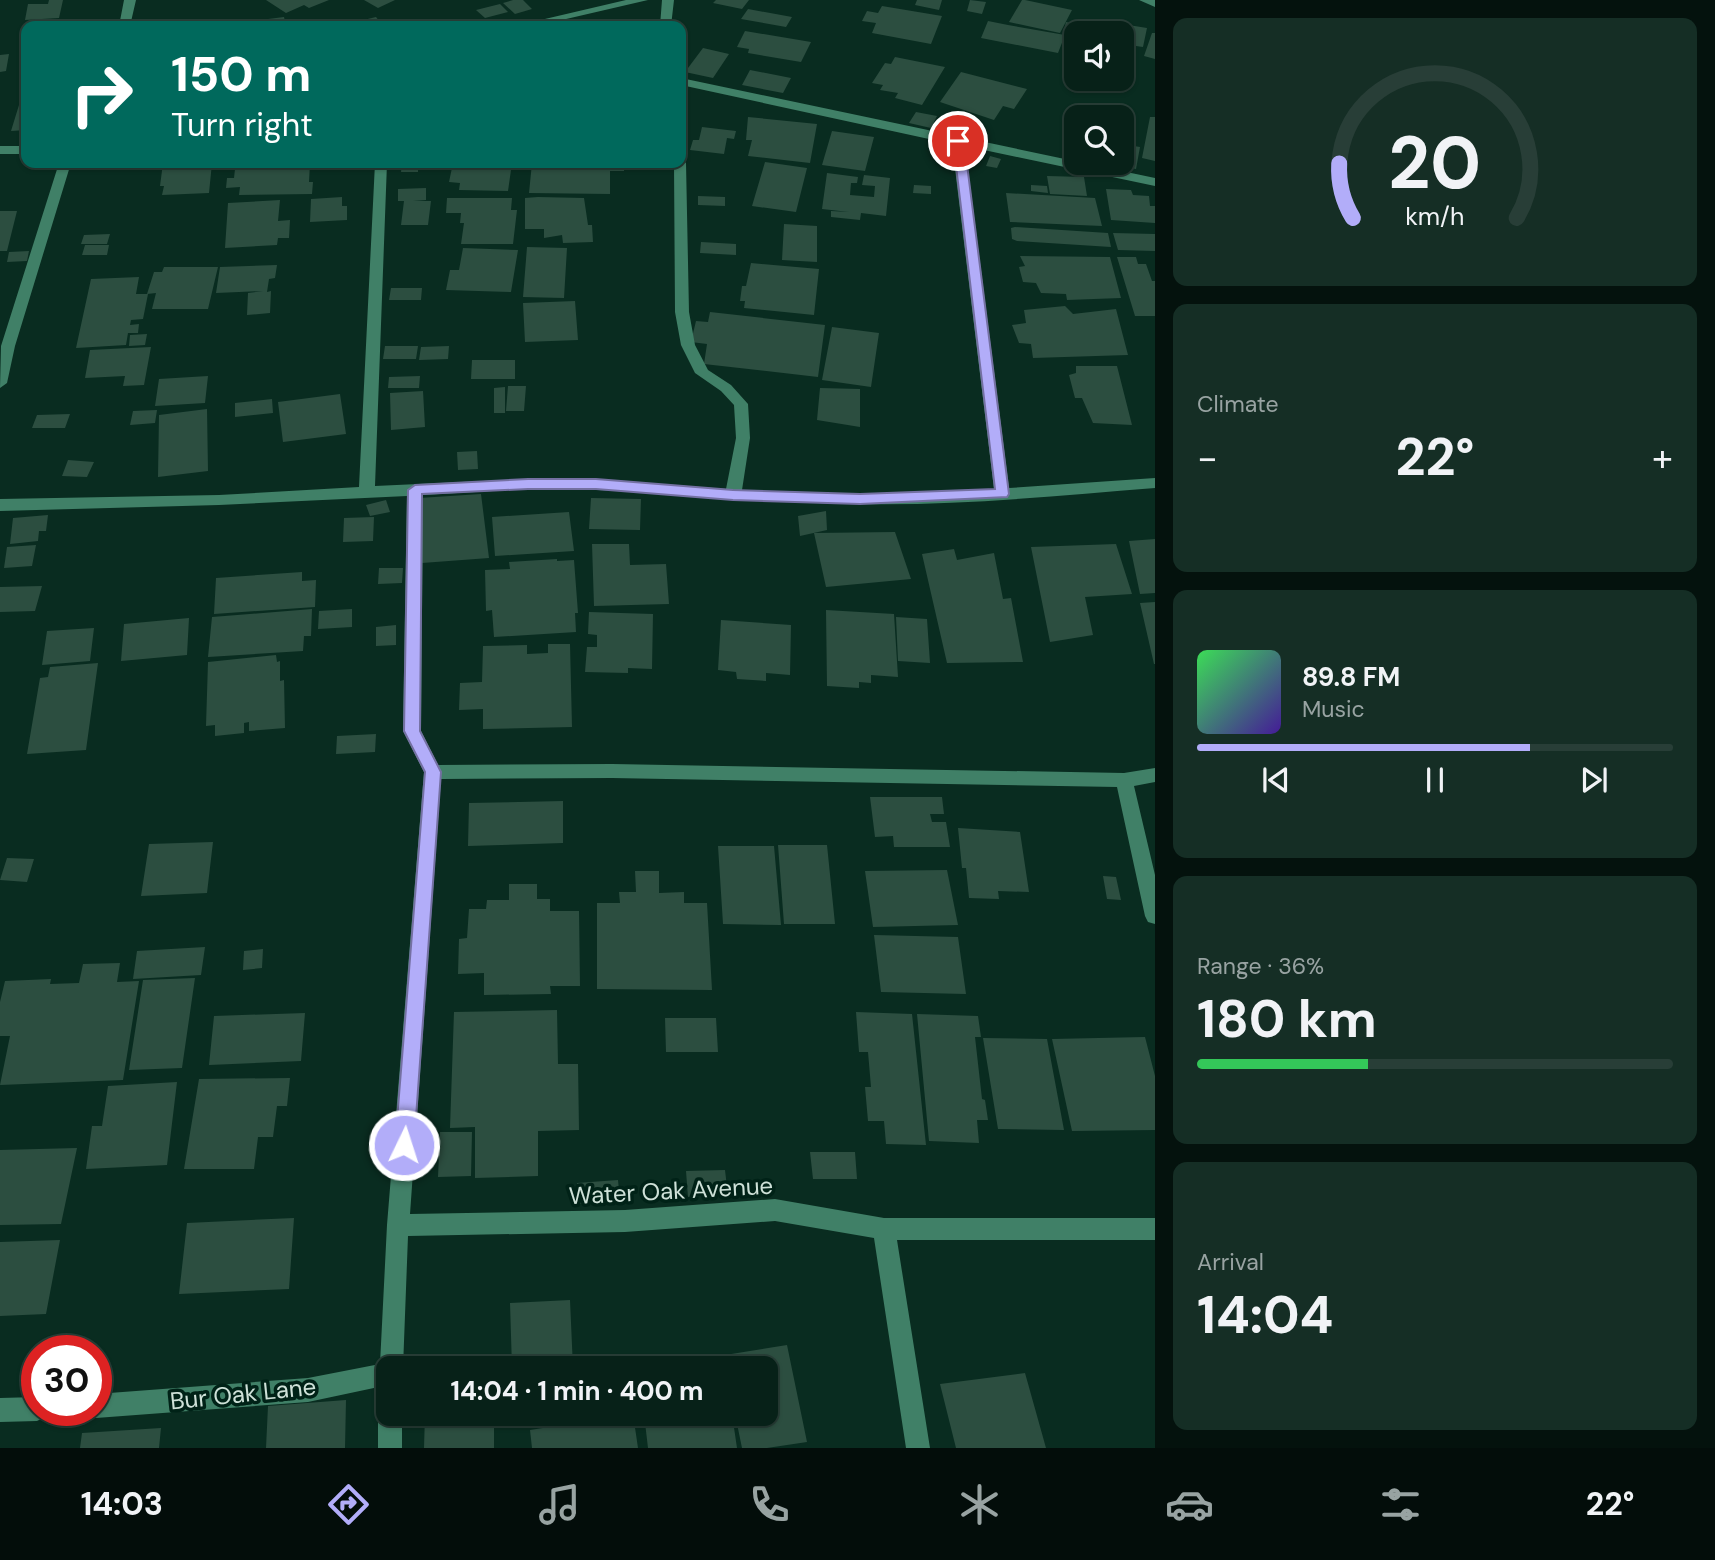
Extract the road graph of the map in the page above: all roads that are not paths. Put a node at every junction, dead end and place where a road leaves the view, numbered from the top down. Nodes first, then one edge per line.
1 (131, 0) edge
2 (642, 0) edge
3 (668, 0) edge
4 (1146, 0) edge
5 (1155, 4) edge
6 (126, 21) edge
7 (544, 21) edge
8 (666, 21) edge
9 (686, 83) edge
10 (958, 141) junction
11 (0, 150) edge
12 (21, 150) edge
13 (63, 168) edge
14 (381, 168) edge
15 (680, 168) edge
16 (1155, 181) edge
17 (0, 383) edge
18 (1155, 483) edge
19 (415, 490) junction
20 (367, 491) junction
21 (1002, 494) junction
22 (733, 495) junction
23 (0, 505) edge
24 (433, 772) junction
25 (1155, 775) edge
26 (1124, 780) junction
27 (1155, 916) edge
28 (398, 1225) junction
29 (884, 1229) junction
30 (1155, 1229) edge
31 (392, 1356) edge
32 (376, 1376) edge
33 (112, 1405) edge
34 (21, 1409) edge
35 (0, 1410) edge
36 (390, 1426) edge
37 (390, 1448) edge
38 (918, 1448) edge

1 - 6 street
2 - 7 street
3 - 8 street
4 - 5 street
9 - 10 street
10 - 16 street
10 - 21 street
11 - 12 street
13 - 17 street
14 - 20 street
15 - 22 street
18 - 21 street
19 - 20 street
19 - 22 street
19 - 24 street
20 - 23 street
21 - 22 street
24 - 26 street
24 - 28 street
25 - 26 street
26 - 27 street
28 - 29 street, Water Oak Avenue
28 - 31 street
29 - 30 street, Water Oak Avenue
29 - 38 street
32 - 33 street, Bur Oak Lane
34 - 35 street
36 - 37 street

